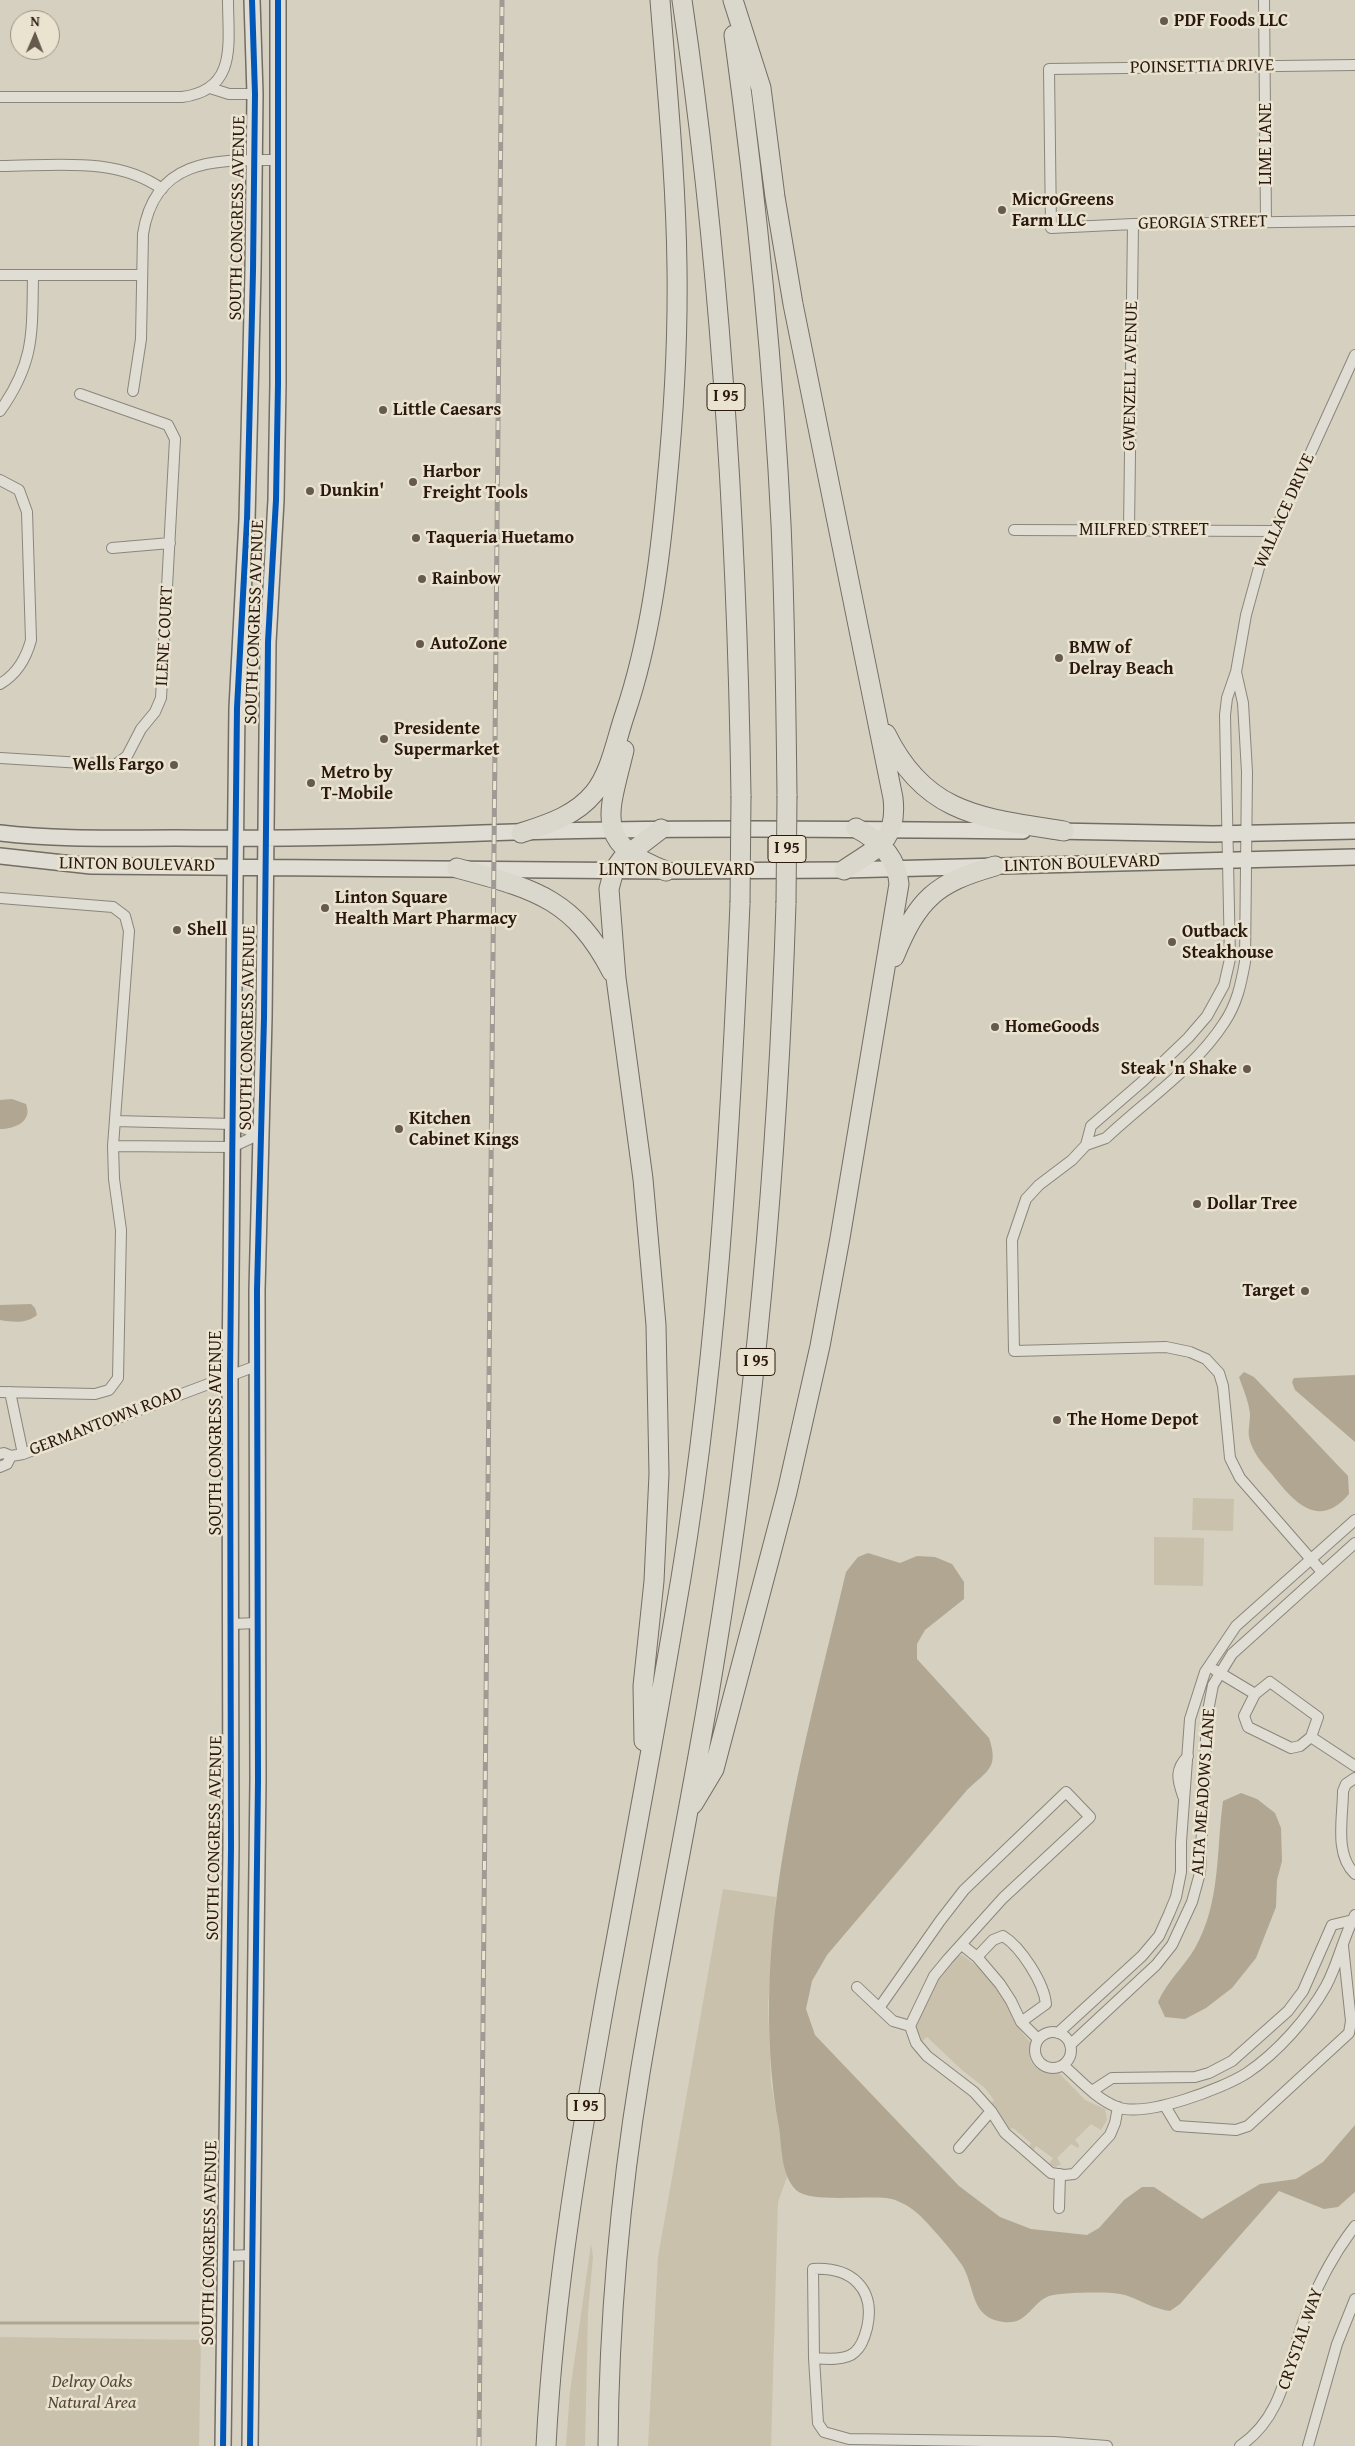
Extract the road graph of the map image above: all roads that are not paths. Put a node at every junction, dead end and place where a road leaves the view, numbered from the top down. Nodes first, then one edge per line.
1 (228, 0) edge
2 (252, 0) edge
3 (278, 0) edge
4 (660, 0) edge
5 (682, 0) edge
6 (731, 0) edge
7 (1264, 0) edge
8 (1355, 65) edge
9 (1265, 66) junction
10 (210, 88) junction
11 (254, 94) junction
12 (0, 97) edge
13 (254, 160) junction
14 (280, 160) junction
15 (0, 166) edge
16 (162, 189) junction
17 (1355, 221) edge
18 (1266, 222) junction
19 (1133, 224) junction
20 (1051, 228) joint
21 (0, 275) edge
22 (33, 275) junction
23 (142, 275) junction
24 (1355, 355) edge
25 (133, 391) dead end
26 (80, 394) dead end
27 (0, 411) edge
28 (0, 480) edge
29 (1129, 529) junction
30 (1014, 530) dead end
31 (1275, 531) junction
32 (170, 543) junction
33 (112, 548) dead end
34 (1236, 672) junction
35 (0, 684) edge
36 (632, 692) junction
37 (876, 714) junction
38 (0, 758) edge
39 (856, 828) junction
40 (613, 829) junction
41 (661, 829) junction
42 (892, 829) junction
43 (1064, 831) junction
44 (1355, 831) edge
45 (521, 832) junction
46 (0, 833) edge
47 (1246, 833) junction
48 (1227, 834) junction
49 (236, 838) junction
50 (265, 838) junction
51 (880, 844) junction
52 (628, 853) junction
53 (0, 856) edge
54 (1355, 857) edge
55 (1227, 859) junction
56 (1246, 859) junction
57 (996, 866) junction
58 (265, 867) junction
59 (235, 868) junction
60 (457, 868) junction
61 (896, 869) junction
62 (614, 870) junction
63 (844, 870) junction
64 (666, 871) junction
65 (0, 898) edge
66 (616, 978) junction
67 (882, 989) junction
68 (115, 1121) junction
69 (232, 1124) junction
70 (260, 1134) junction
71 (1086, 1145) junction
72 (113, 1146) junction
73 (232, 1147) junction
74 (256, 1366) junction
75 (230, 1375) junction
76 (5, 1392) edge
77 (0, 1454) edge
78 (23, 1454) junction
79 (11, 1456) junction
80 (0, 1467) edge
81 (1355, 1520) edge
82 (1355, 1543) edge
83 (1311, 1560) junction
84 (1322, 1572) junction
85 (256, 1623) junction
86 (232, 1624) junction
87 (1209, 1666) junction
88 (1221, 1673) junction
89 (1255, 1694) junction
90 (1311, 1737) junction
91 (1188, 1756) junction
92 (1205, 1758) junction
93 (1355, 1766) edge
94 (1355, 1778) edge
95 (645, 1785) junction
96 (686, 1816) junction
97 (1355, 1874) edge
98 (1354, 1918) edge
99 (962, 1945) junction
100 (1342, 1945) junction
101 (977, 1957) junction
102 (857, 1987) dead end
103 (879, 2008) junction
104 (1021, 2022) junction
105 (910, 2026) junction
106 (1058, 2033) junction
107 (1038, 2039) junction
108 (1070, 2045) junction
109 (1063, 2065) junction
110 (1092, 2091) junction
111 (1165, 2106) junction
112 (1118, 2107) junction
113 (991, 2110) junction
114 (959, 2148) dead end
115 (1060, 2174) junction
116 (1059, 2208) dead end
117 (1355, 2226) edge
118 (252, 2255) junction
119 (225, 2256) junction
120 (1355, 2299) edge
121 (814, 2358) junction
122 (223, 2446) edge
123 (250, 2446) edge
124 (546, 2446) edge
125 (608, 2446) edge
126 (1107, 2446) edge
127 (1240, 2446) edge
128 (1308, 2446) edge

1 - 10 street
2 - 11 main road, SOUTH CONGRESS AVENUE
3 - 14 main road, SOUTH CONGRESS AVENUE
4 - 36 highway
5 - 95 highway, I 95, bridge
6 - 37 highway
6 - 96 highway, I 95, bridge
7 - 9 street, LIME LANE
8 - 9 street, POINSETTIA DRIVE
9 - 18 street, LIME LANE
9 - 20 street, POINSETTIA DRIVE
10 - 11 street
10 - 12 street
11 - 13 main road, SOUTH CONGRESS AVENUE
13 - 14 street
13 - 16 street
13 - 49 main road, SOUTH CONGRESS AVENUE
14 - 50 main road, SOUTH CONGRESS AVENUE
15 - 16 street
16 - 23 street
17 - 18 street, GEORGIA STREET
18 - 19 street, GEORGIA STREET
19 - 20 street, GEORGIA STREET
19 - 29 street, GWENZELL AVENUE
21 - 22 street
22 - 23 street
22 - 27 street
23 - 25 street
24 - 31 street, WALLACE DRIVE
26 - 32 street, ILENE COURT
28 - 35 street
29 - 30 street, MILFRED STREET
29 - 31 street, MILFRED STREET
31 - 34 street, WALLACE DRIVE
32 - 33 street
32 - 38 street, ILENE COURT
34 - 47 street, WALLACE DRIVE
34 - 48 street, WALLACE DRIVE
36 - 40 highway
36 - 45 highway
37 - 42 highway
37 - 43 highway
39 - 41 main road, LINTON BOULEVARD
39 - 42 main road, LINTON BOULEVARD
39 - 51 highway
40 - 41 main road, LINTON BOULEVARD
40 - 45 main road, LINTON BOULEVARD
40 - 52 highway
41 - 52 highway
42 - 43 main road, LINTON BOULEVARD
42 - 51 highway
43 - 48 main road, LINTON BOULEVARD
44 - 47 main road, LINTON BOULEVARD
45 - 50 main road, LINTON BOULEVARD
46 - 49 main road, LINTON BOULEVARD
47 - 48 main road, LINTON BOULEVARD
47 - 56 street, WALLACE DRIVE
48 - 55 street, WALLACE DRIVE
49 - 50 main road, LINTON BOULEVARD
49 - 59 main road, SOUTH CONGRESS AVENUE
50 - 58 main road, SOUTH CONGRESS AVENUE
51 - 61 highway
51 - 63 highway
52 - 62 highway
52 - 64 highway
53 - 59 main road, LINTON BOULEVARD
54 - 56 main road, LINTON BOULEVARD
55 - 56 main road, LINTON BOULEVARD
55 - 57 main road, LINTON BOULEVARD
55 - 71 street, WALLACE DRIVE
56 - 71 street, WALLACE DRIVE
57 - 61 main road, LINTON BOULEVARD
57 - 67 highway
58 - 59 main road, LINTON BOULEVARD
58 - 60 main road, LINTON BOULEVARD
58 - 70 main road, SOUTH CONGRESS AVENUE
59 - 69 main road, SOUTH CONGRESS AVENUE
60 - 62 main road, LINTON BOULEVARD
60 - 66 highway
61 - 63 main road, LINTON BOULEVARD
61 - 67 highway
62 - 64 main road, LINTON BOULEVARD
62 - 66 highway
63 - 64 main road, LINTON BOULEVARD
65 - 68 street
66 - 95 highway
67 - 96 highway
68 - 69 street
68 - 72 street
69 - 70 street
69 - 73 main road, SOUTH CONGRESS AVENUE
70 - 73 street
70 - 74 main road, SOUTH CONGRESS AVENUE
71 - 83 street
72 - 73 street
72 - 76 street
73 - 75 main road, SOUTH CONGRESS AVENUE
74 - 75 street, GERMANTOWN ROAD
74 - 85 main road, SOUTH CONGRESS AVENUE
75 - 78 street, GERMANTOWN ROAD
75 - 86 main road, SOUTH CONGRESS AVENUE
76 - 78 street
77 - 79 street, GERMANTOWN ROAD
78 - 79 street, GERMANTOWN ROAD
79 - 80 street, GERMANTOWN ROAD
81 - 83 street, ALTA MEADOWS LANE
82 - 84 street, ALTA MEADOWS LANE
83 - 84 street
83 - 87 street, ALTA MEADOWS LANE
84 - 88 street, ALTA MEADOWS LANE
85 - 86 street
85 - 118 main road, SOUTH CONGRESS AVENUE
86 - 119 main road, SOUTH CONGRESS AVENUE
87 - 88 street
87 - 91 street, ALTA MEADOWS LANE
88 - 89 street
88 - 92 street, ALTA MEADOWS LANE
89 - 90 street
89 - 90 street
90 - 93 street
91 - 92 street
91 - 106 street, ALTA MEADOWS LANE
92 - 108 street, ALTA MEADOWS LANE
94 - 97 street
95 - 124 highway, I 95
96 - 125 highway, I 95
98 - 100 street
98 - 110 street
99 - 101 street
99 - 103 street
99 - 105 street
100 - 111 street
100 - 111 street
101 - 104 street
101 - 104 street
102 - 103 street
103 - 105 street
104 - 107 street
105 - 113 street
106 - 107 street
106 - 108 street
107 - 109 street
108 - 109 street
109 - 110 street
110 - 112 street
111 - 112 street
112 - 115 street
113 - 114 street
113 - 115 street
115 - 116 street
117 - 127 street, CRYSTAL WAY
118 - 119 street
118 - 123 main road, SOUTH CONGRESS AVENUE
119 - 122 main road, SOUTH CONGRESS AVENUE
120 - 128 street
121 - 121 street
121 - 126 street

